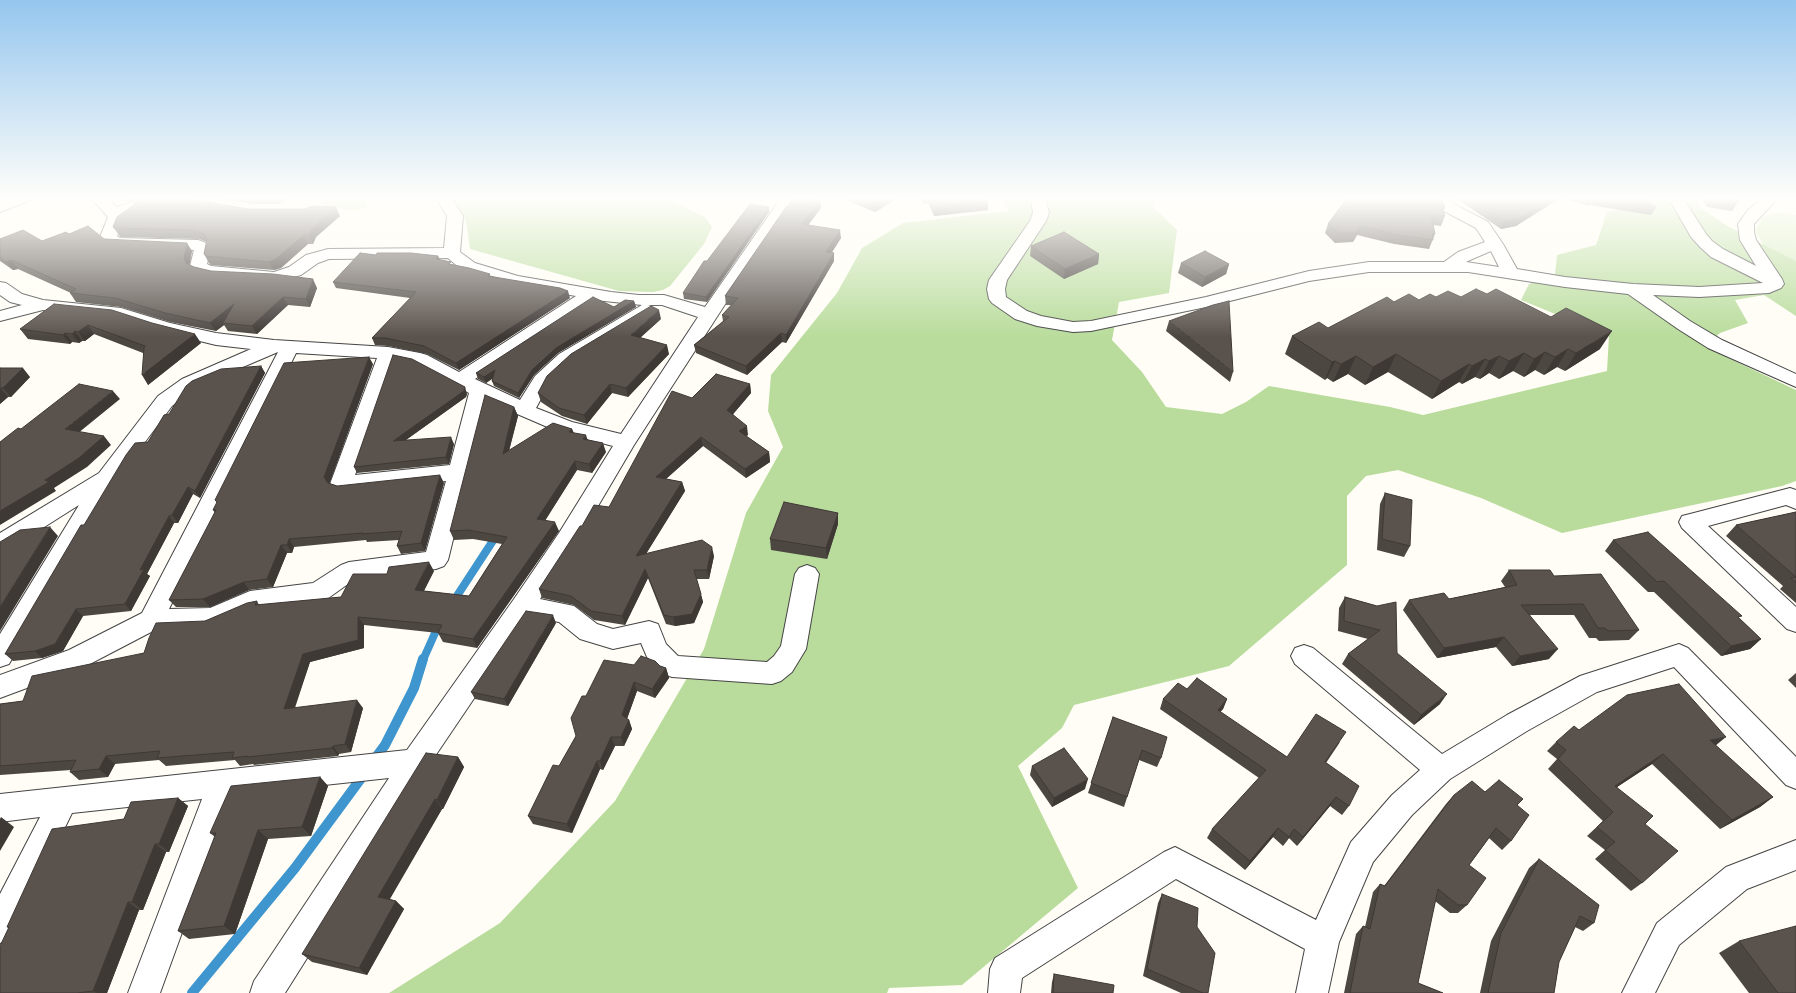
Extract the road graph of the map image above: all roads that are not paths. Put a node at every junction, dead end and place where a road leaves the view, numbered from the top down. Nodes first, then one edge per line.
1 (171, 244) edge
2 (453, 244) edge
3 (756, 244) edge
4 (1022, 244) edge
5 (1495, 244) joint
6 (1707, 244) edge
7 (1751, 244) edge
8 (452, 253) junction
9 (1448, 266) junction
10 (1511, 274) junction
11 (1774, 282) junction
12 (0, 287) edge
13 (1633, 288) junction
14 (592, 294) junction
15 (664, 300) junction
16 (43, 305) junction
17 (0, 316) edge
18 (710, 316) junction
19 (282, 347) junction
20 (388, 353) junction
21 (460, 380) junction
22 (1796, 381) edge
23 (480, 390) junction
24 (525, 410) junction
25 (626, 442) junction
26 (458, 472) junction
27 (107, 477) junction
28 (1796, 501) edge
29 (0, 544) edge
30 (807, 574) dead end
31 (523, 606) junction
32 (151, 620) junction
33 (1796, 622) edge
34 (0, 656) edge
35 (1304, 656) dead end
36 (0, 687) edge
37 (415, 762) junction
38 (1440, 770) junction
39 (1796, 776) edge
40 (222, 784) junction
41 (63, 802) junction
42 (0, 808) edge
43 (1796, 855) edge
44 (0, 927) edge
45 (1323, 941) junction
46 (144, 993) edge
47 (266, 993) edge
48 (1004, 993) edge
49 (1312, 993) edge
50 (1638, 993) edge

1 - 8 street
2 - 8 street
3 - 18 street
4 - 9 street
5 - 9 street
5 - 10 street
6 - 11 street
7 - 11 street
8 - 14 street
9 - 10 street
10 - 13 street
11 - 13 street
12 - 16 street
13 - 22 street
14 - 15 street
14 - 21 street
15 - 18 street
15 - 24 street
16 - 17 street
16 - 19 street
18 - 25 street
19 - 20 street
19 - 27 street
19 - 32 street
20 - 21 street
20 - 26 street
21 - 23 street
23 - 24 street
23 - 26 street
24 - 25 street
25 - 31 street
26 - 32 street
27 - 29 street
27 - 34 street
28 - 33 street
30 - 31 street
31 - 37 street
32 - 36 street
35 - 38 street
37 - 40 street
37 - 47 street
38 - 39 street
38 - 45 street
40 - 41 street
40 - 46 street
41 - 42 street
41 - 44 street
43 - 50 street
45 - 48 street
45 - 49 street

